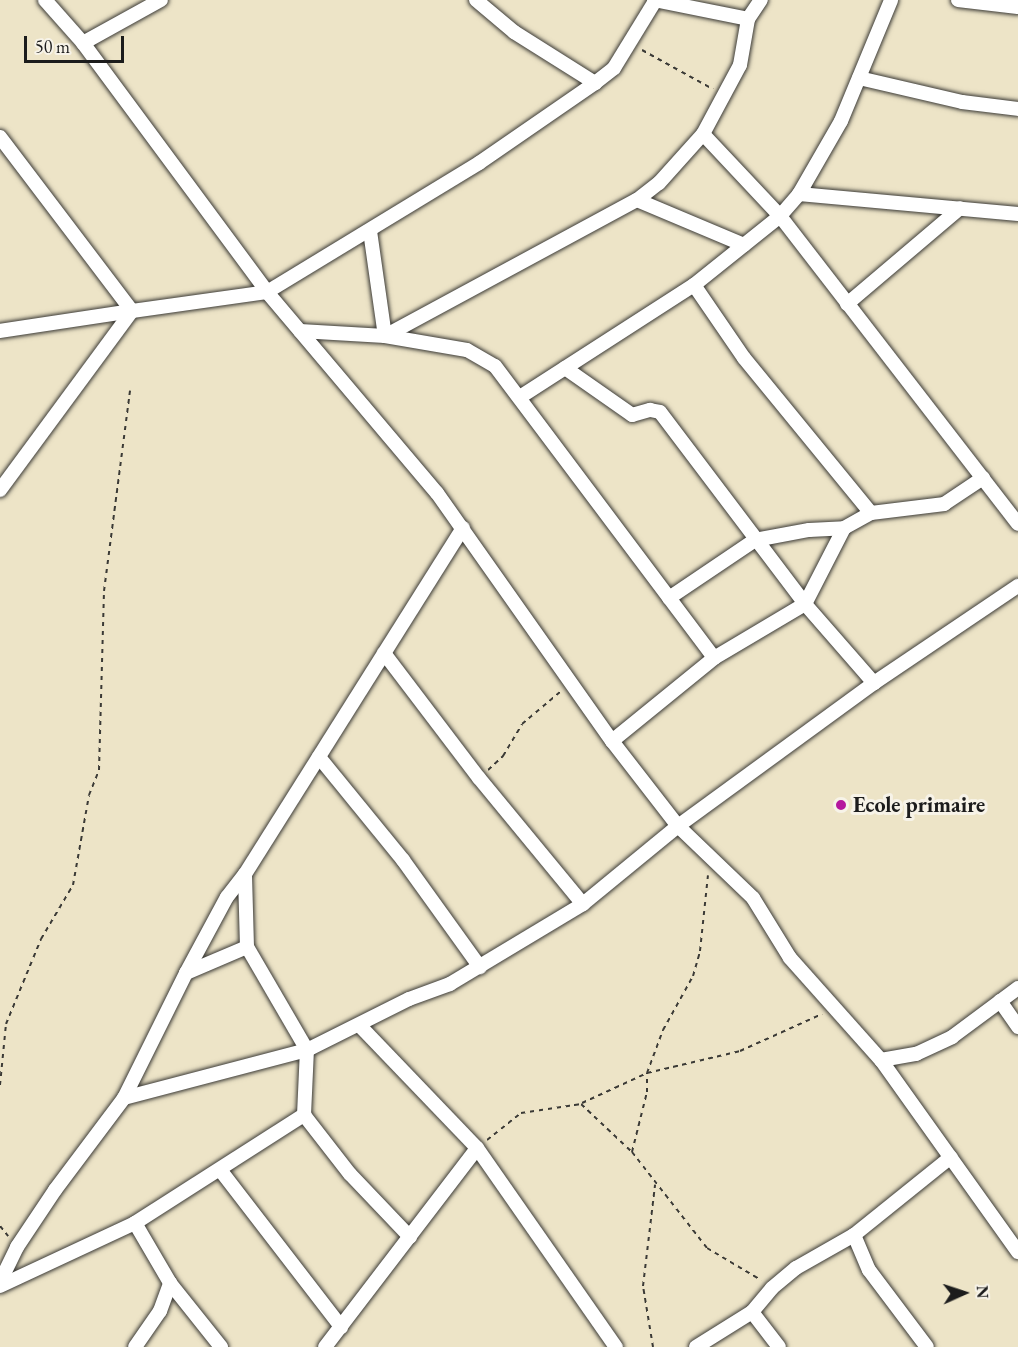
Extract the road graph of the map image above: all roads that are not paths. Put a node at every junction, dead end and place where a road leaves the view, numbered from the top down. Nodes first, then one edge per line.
1 (45, 0) edge
2 (161, 0) edge
3 (476, 0) edge
4 (761, 0) edge
5 (891, 0) edge
6 (958, 0) edge
7 (654, 1) edge
8 (1018, 7) edge
9 (748, 19) junction
10 (83, 43) junction
11 (859, 78) junction
12 (595, 83) junction
13 (1018, 109) edge
14 (703, 134) junction
15 (0, 137) edge
16 (799, 194) junction
17 (637, 200) junction
18 (960, 208) junction
19 (1018, 214) edge
20 (780, 216) junction
21 (370, 231) junction
22 (744, 245) junction
23 (694, 285) junction
24 (267, 292) junction
25 (847, 304) junction
26 (132, 311) junction
27 (0, 331) edge
28 (300, 331) junction
29 (385, 336) junction
30 (565, 368) junction
31 (520, 397) junction
32 (983, 478) junction
33 (0, 490) edge
34 (871, 513) junction
35 (1018, 524) edge
36 (463, 528) junction
37 (844, 528) junction
38 (754, 540) junction
39 (1018, 586) edge
40 (669, 598) junction
41 (805, 604) junction
42 (384, 653) junction
43 (714, 658) junction
44 (874, 683) junction
45 (612, 741) junction
46 (319, 757) junction
47 (678, 826) junction
48 (245, 874) junction
49 (583, 904) junction
50 (247, 947) junction
51 (480, 967) junction
52 (186, 973) junction
53 (1018, 988) edge
54 (1000, 1001) junction
55 (360, 1026) junction
56 (1018, 1028) edge
57 (307, 1050) junction
58 (881, 1060) junction
59 (124, 1098) junction
60 (304, 1115) junction
61 (477, 1148) junction
62 (951, 1157) junction
63 (220, 1172) junction
64 (135, 1222) junction
65 (854, 1234) junction
66 (410, 1237) junction
67 (1018, 1252) edge
68 (170, 1283) junction
69 (0, 1284) edge
70 (752, 1312) junction
71 (341, 1328) junction
72 (135, 1347) edge
73 (221, 1347) edge
74 (325, 1347) edge
75 (616, 1347) edge
76 (696, 1347) edge
77 (779, 1347) edge
78 (927, 1347) edge

1 - 10 street
2 - 10 street
3 - 12 street
4 - 9 street
5 - 11 street
6 - 8 street
7 - 9 street
7 - 12 street
9 - 14 street
10 - 24 street
11 - 13 street
11 - 16 street
12 - 21 street
14 - 17 street
14 - 20 street
15 - 26 street
16 - 18 street
16 - 20 street
17 - 22 street
17 - 29 street
18 - 19 street
18 - 25 street
20 - 22 street
20 - 25 street
21 - 24 street
21 - 29 street
22 - 23 street
23 - 30 street
23 - 34 street
24 - 26 street
24 - 28 street
25 - 32 street
26 - 27 street
26 - 33 street
28 - 29 street
28 - 36 street
29 - 31 street
30 - 31 street
30 - 38 street
31 - 40 street
32 - 34 street
32 - 35 street
34 - 37 street
36 - 42 street
36 - 45 street
37 - 38 street
37 - 41 street
38 - 40 street
38 - 41 street
39 - 44 street
40 - 43 street
41 - 43 street
41 - 44 street
42 - 46 street
42 - 49 street
43 - 45 street
44 - 47 street
45 - 47 street
46 - 48 street
46 - 51 street
47 - 49 street
47 - 58 street
48 - 50 street
48 - 52 street
49 - 51 street
50 - 52 street
50 - 57 street
51 - 55 street
52 - 59 street
53 - 54 street
54 - 56 street
54 - 58 street
55 - 57 street
55 - 61 street
57 - 59 street
57 - 60 street
58 - 62 street
59 - 69 street
60 - 63 street
60 - 66 street
61 - 66 street
61 - 75 street
62 - 65 street
62 - 67 street
63 - 64 street
63 - 71 street
64 - 68 street
64 - 69 street
65 - 70 street
65 - 78 street
66 - 71 street
68 - 72 street
68 - 73 street
70 - 76 street
70 - 77 street
71 - 74 street

